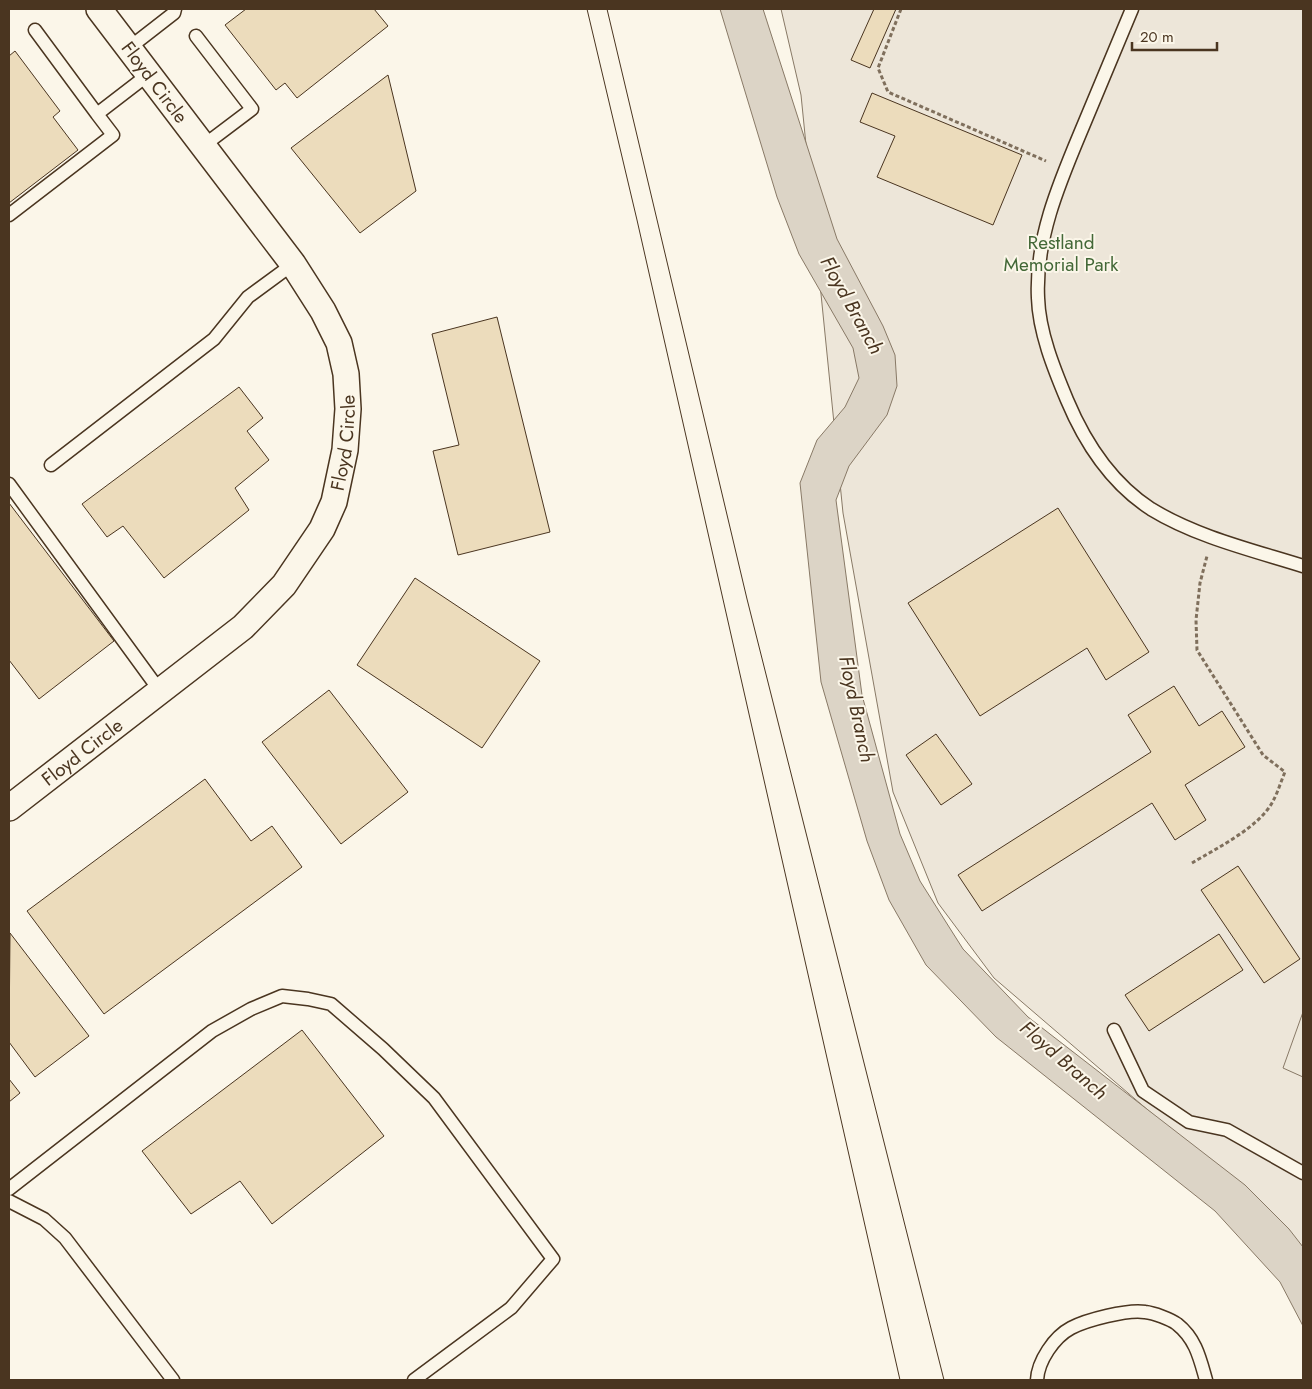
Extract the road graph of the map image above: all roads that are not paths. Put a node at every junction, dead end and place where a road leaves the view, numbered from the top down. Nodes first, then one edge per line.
1 (98, 9) edge
2 (175, 9) edge
3 (1132, 9) edge
4 (35, 30) dead end
5 (196, 36) dead end
6 (129, 48) junction
7 (148, 74) junction
8 (97, 114) junction
9 (203, 146) junction
10 (9, 215) edge
11 (293, 264) junction
12 (52, 465) dead end
13 (9, 484) edge
14 (1303, 566) edge
15 (160, 691) junction
16 (9, 808) edge
17 (1114, 1030) dead end
18 (1303, 1173) edge
19 (9, 1189) edge
20 (9, 1201) edge
21 (173, 1380) edge
22 (414, 1380) edge
23 (1038, 1380) edge
24 (1206, 1380) edge

1 - 6 street, Floyd Circle
2 - 6 lane
3 - 14 lane
4 - 8 lane
5 - 9 lane
6 - 7 street, Floyd Circle
7 - 8 lane
7 - 9 street, Floyd Circle
8 - 10 lane
9 - 11 street, Floyd Circle
11 - 12 lane
11 - 15 street, Floyd Circle
13 - 15 lane
15 - 16 street, Floyd Circle
17 - 18 lane
19 - 22 lane
20 - 21 lane
23 - 24 lane

